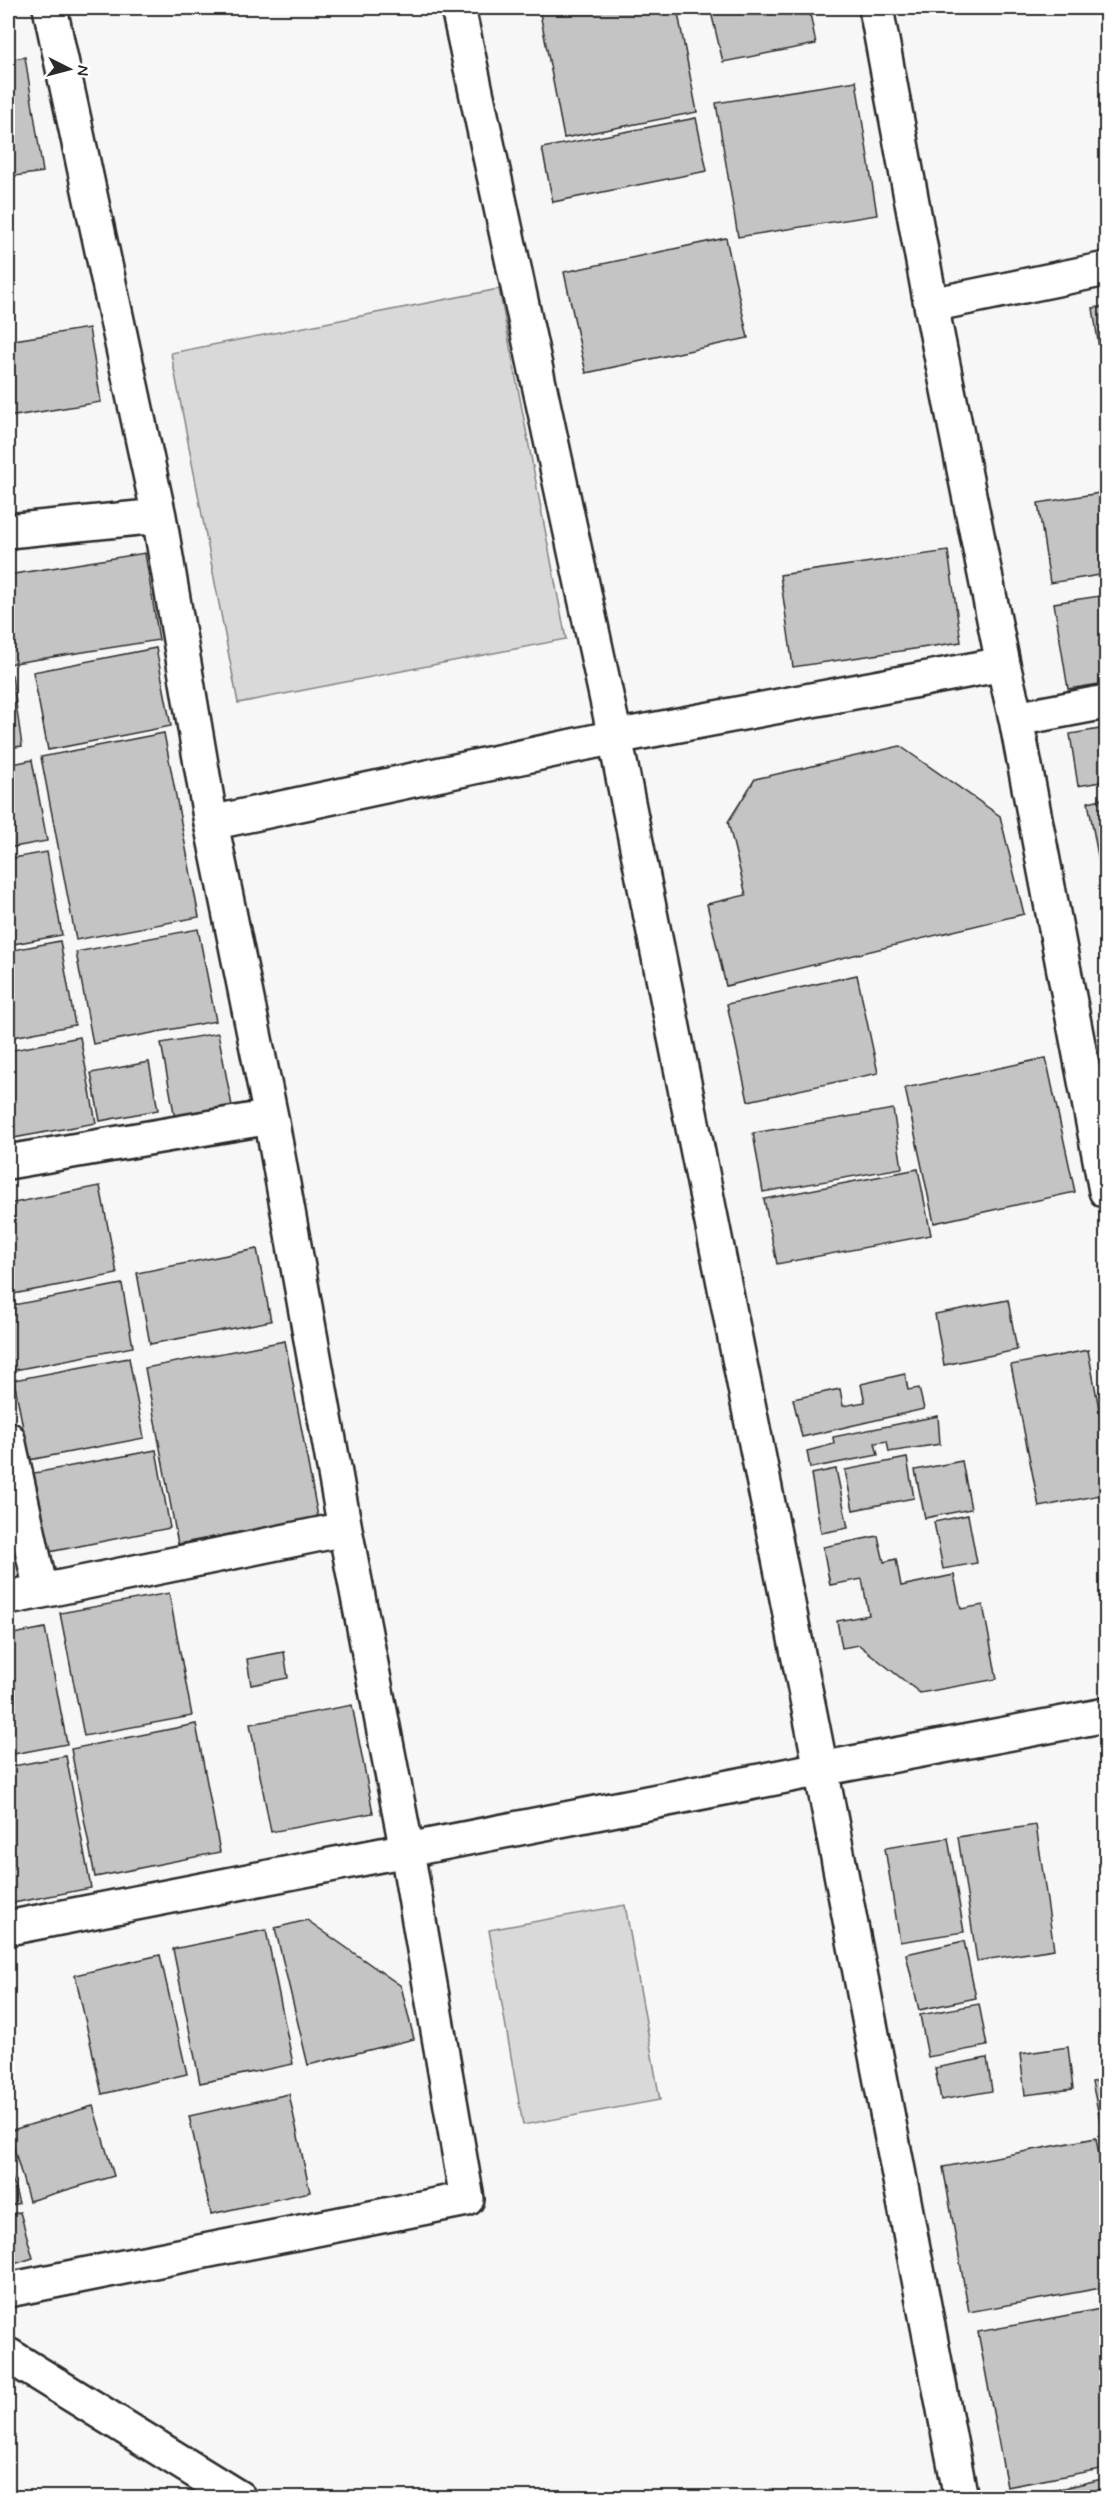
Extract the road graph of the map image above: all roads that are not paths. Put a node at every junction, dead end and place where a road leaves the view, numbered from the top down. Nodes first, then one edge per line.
1 (50, 8) edge
2 (458, 8) edge
3 (876, 8) edge
4 (1107, 269) edge
5 (931, 305) junction
6 (159, 516) junction
7 (8, 531) edge
8 (1003, 664) junction
9 (1107, 702) edge
10 (1016, 719) junction
11 (615, 737) junction
12 (211, 823) junction
13 (271, 1117) junction
14 (8, 1162) edge
15 (1107, 1191) edge
16 (8, 1439) edge
17 (345, 1529) junction
18 (41, 1590) junction
19 (8, 1598) edge
20 (1107, 1715) edge
21 (821, 1768) junction
22 (407, 1851) junction
23 (8, 1928) edge
24 (8, 2290) edge
25 (8, 2355) edge
26 (240, 2498) edge
27 (961, 2498) edge

1 - 6 street
2 - 11 street
3 - 5 street
4 - 5 street
5 - 8 street
6 - 7 street
6 - 12 street
8 - 10 street
8 - 11 street
9 - 10 street
10 - 15 street
11 - 12 street
11 - 21 street
12 - 13 street
13 - 14 street
13 - 17 street
16 - 18 street
17 - 18 street
17 - 22 street
18 - 19 street
20 - 21 street
21 - 22 street
21 - 27 street
22 - 23 street
22 - 24 street
25 - 26 street

